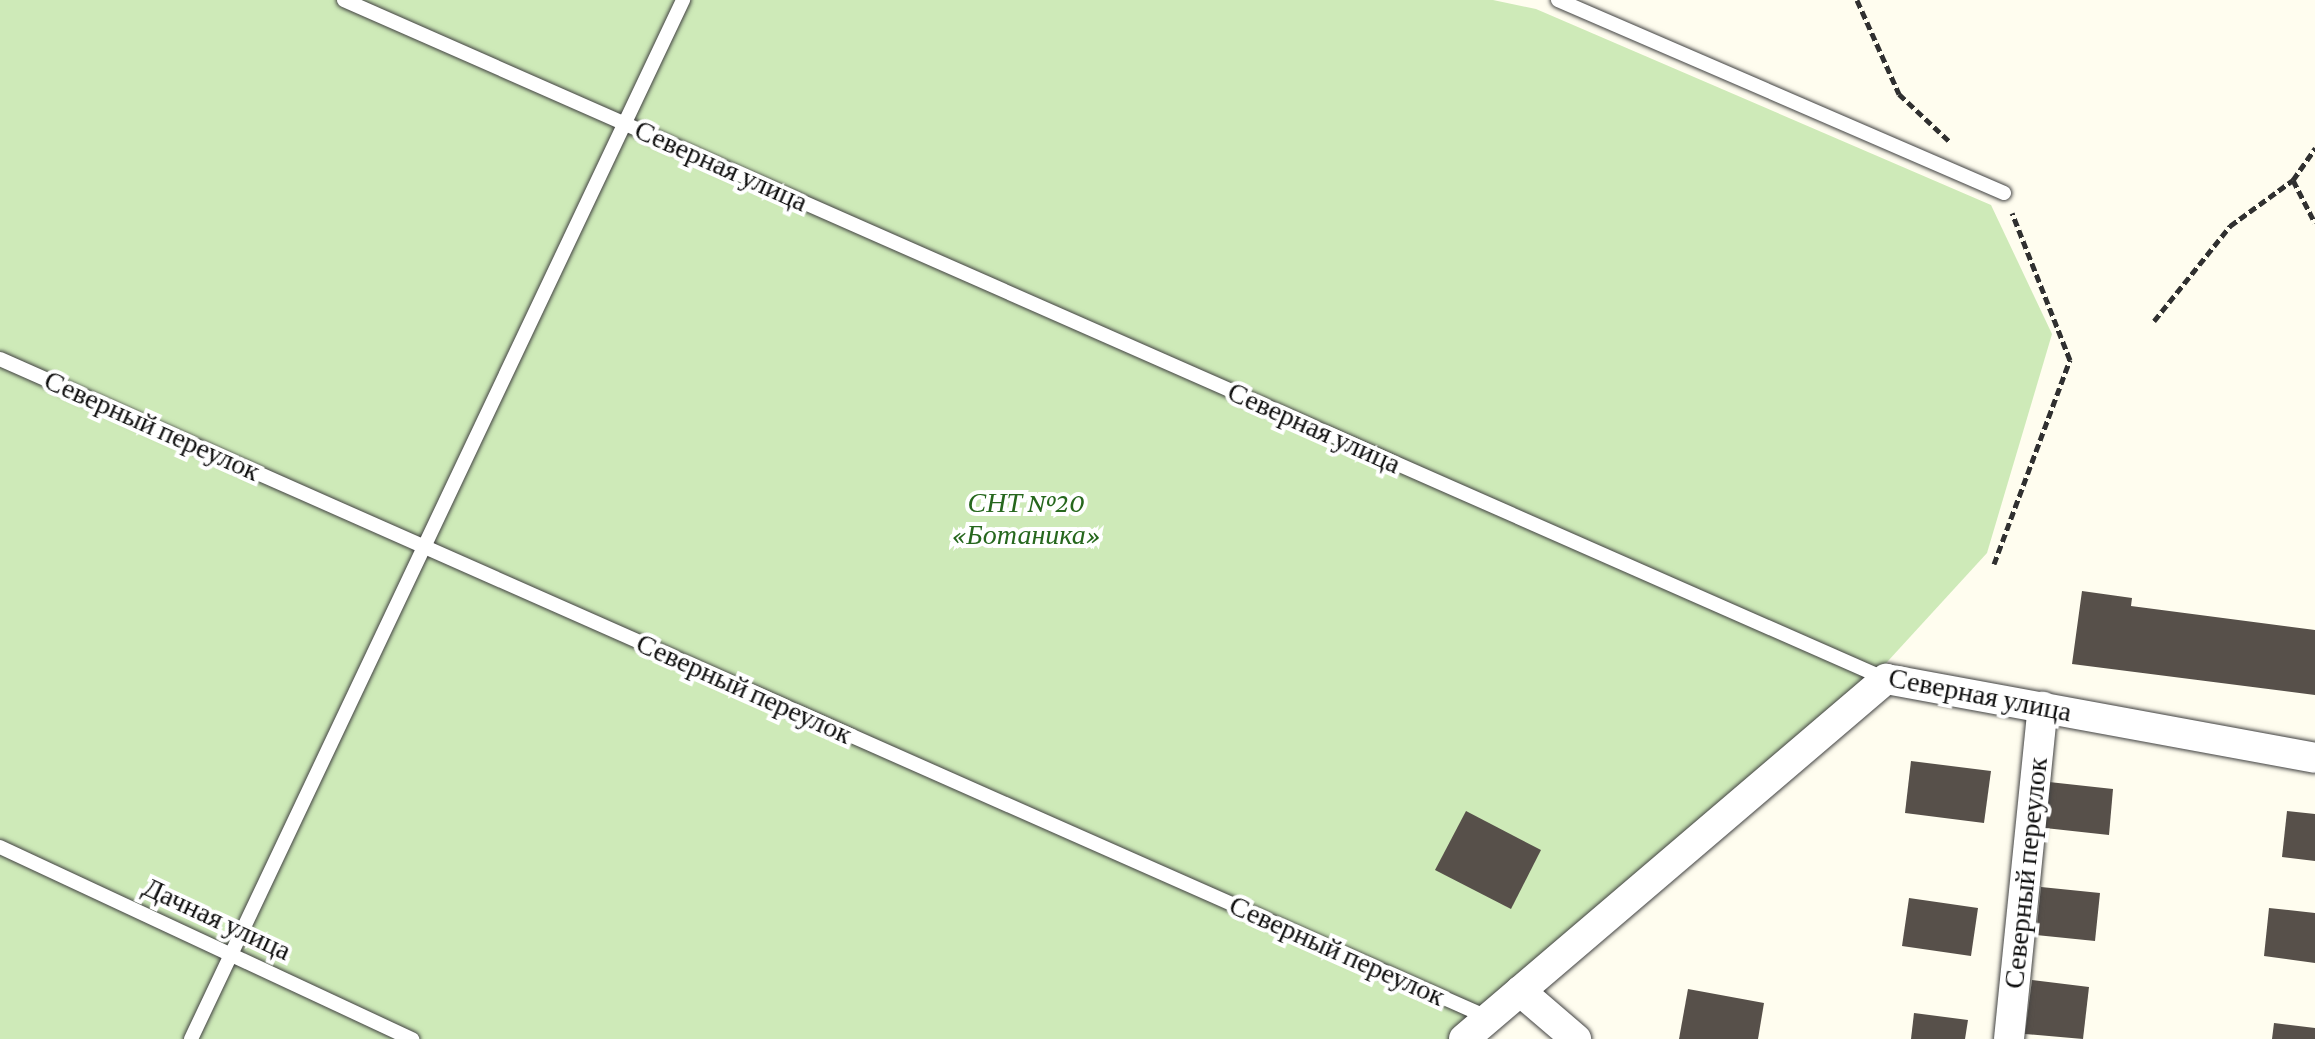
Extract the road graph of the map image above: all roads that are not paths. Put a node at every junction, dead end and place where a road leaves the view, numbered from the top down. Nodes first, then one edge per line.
1 (344, 0) edge
2 (683, 0) edge
3 (1558, 0) edge
4 (624, 124) junction
5 (2004, 193) road end
6 (0, 359) edge
7 (424, 547) junction
8 (1886, 679) junction
9 (2043, 707) junction
10 (2315, 758) edge
11 (0, 847) edge
12 (231, 954) junction
13 (1520, 991) junction
14 (1489, 1018) junction
15 (191, 1039) edge
16 (412, 1039) edge
17 (1464, 1039) edge
18 (1576, 1039) edge
19 (2009, 1039) edge

1 - 4 lane, Северная улица
2 - 4 lane
3 - 5 lane
4 - 7 lane
4 - 8 lane, Северная улица
6 - 7 lane, Северный переулок
7 - 12 lane
7 - 14 lane, Северный переулок
8 - 9 street, Северная улица
8 - 13 street
9 - 10 street, Северная улица
9 - 19 street, Северный переулок
11 - 12 lane, Дачная улица
12 - 15 lane
12 - 16 lane, Дачная улица
13 - 14 street
13 - 18 street
14 - 17 street

